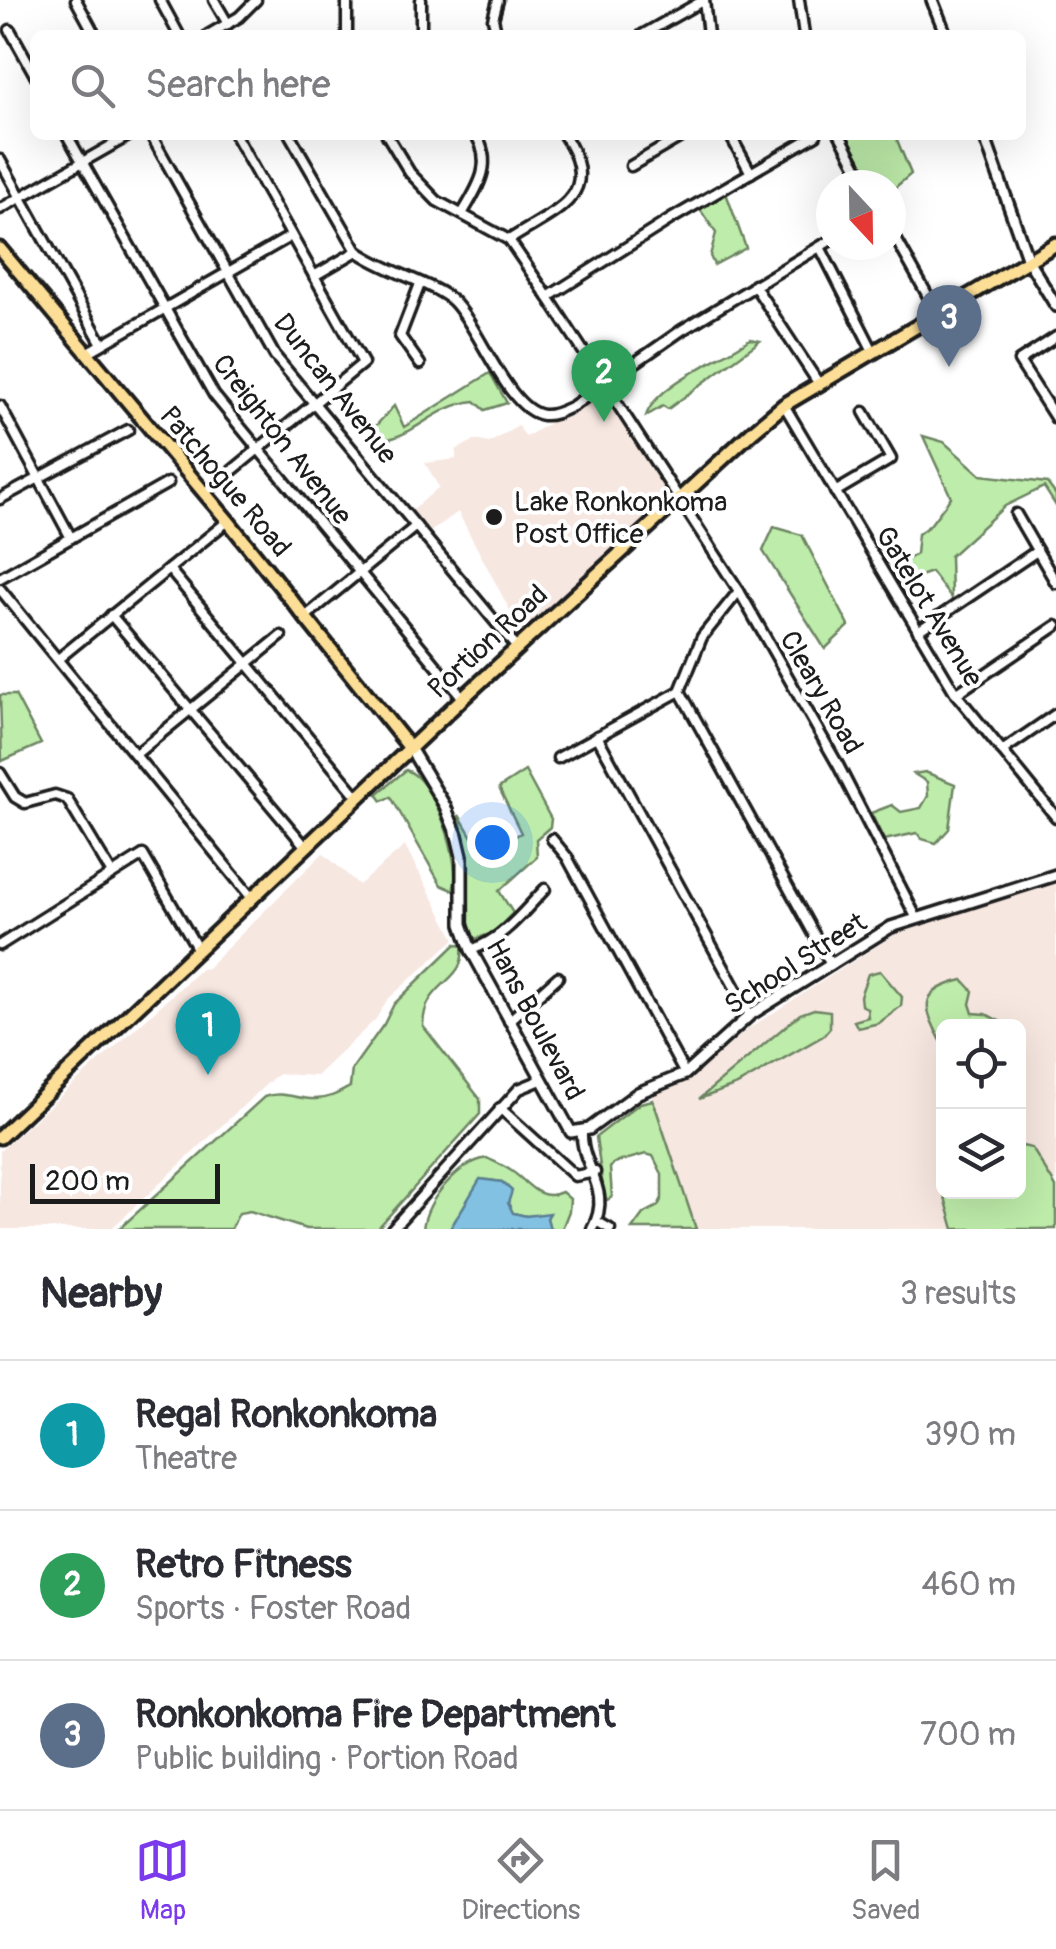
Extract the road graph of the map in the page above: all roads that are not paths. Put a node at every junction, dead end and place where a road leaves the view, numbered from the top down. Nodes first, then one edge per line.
1 (76, 0) edge
2 (160, 0) edge
3 (214, 0) edge
4 (256, 0) edge
5 (347, 0) edge
6 (420, 0) edge
7 (498, 0) edge
8 (704, 0) edge
9 (798, 0) edge
10 (932, 0) edge
11 (228, 24) junction
12 (10, 30) dead end
13 (93, 30) edge
14 (176, 30) edge
15 (217, 30) edge
16 (344, 30) edge
17 (421, 30) edge
18 (496, 30) edge
19 (651, 30) edge
20 (707, 30) edge
21 (803, 30) edge
22 (944, 30) edge
23 (30, 67) edge
24 (71, 140) edge
25 (121, 140) edge
26 (154, 140) edge
27 (237, 140) edge
28 (293, 140) edge
29 (390, 140) edge
30 (478, 140) edge
31 (567, 140) edge
32 (675, 140) edge
33 (733, 140) edge
34 (807, 140) edge
35 (843, 140) edge
36 (986, 140) edge
37 (0, 160) edge
38 (82, 162) junction
39 (630, 166) dead end
40 (858, 170) edge
41 (750, 173) junction
42 (20, 198) junction
43 (0, 208) edge
44 (462, 214) junction
45 (291, 236) junction
46 (509, 240) junction
47 (1056, 244) edge
48 (0, 249) edge
49 (816, 249) edge
50 (357, 251) junction
51 (906, 257) edge
52 (827, 260) edge
53 (1028, 260) junction
54 (227, 271) junction
55 (314, 276) junction
56 (420, 284) junction
57 (754, 285) junction
58 (548, 298) junction
59 (164, 306) junction
60 (1056, 306) edge
61 (938, 314) junction
62 (1056, 337) edge
63 (101, 342) junction
64 (87, 353) junction
65 (874, 353) junction
66 (420, 364) dead end
67 (605, 384) junction
68 (819, 384) junction
69 (314, 402) junction
70 (0, 406) edge
71 (784, 406) junction
72 (864, 412) dead end
73 (1056, 420) edge
74 (4, 423) edge
75 (128, 430) dead end
76 (258, 449) junction
77 (40, 477) junction
78 (168, 483) dead end
79 (835, 492) junction
80 (205, 493) junction
81 (679, 496) junction
82 (0, 499) edge
83 (1016, 514) dead end
84 (228, 521) junction
85 (416, 526) junction
86 (71, 538) junction
87 (1037, 551) junction
88 (169, 569) junction
89 (360, 573) junction
90 (0, 578) edge
91 (1056, 582) edge
92 (0, 589) edge
93 (738, 591) junction
94 (111, 615) junction
95 (305, 617) junction
96 (1056, 626) edge
97 (918, 632) junction
98 (281, 636) dead end
99 (517, 648) junction
100 (58, 660) junction
101 (246, 665) junction
102 (680, 691) junction
103 (956, 694) junction
104 (463, 698) junction
105 (191, 710) junction
106 (1056, 714) edge
107 (597, 736) junction
108 (410, 748) junction
109 (1002, 750) junction
110 (136, 754) junction
111 (558, 758) dead end
112 (0, 774) edge
113 (358, 797) junction
114 (1056, 800) edge
115 (1047, 806) junction
116 (1056, 817) edge
117 (552, 839) dead end
118 (305, 846) junction
119 (112, 874) junction
120 (1056, 875) edge
121 (546, 889) dead end
122 (251, 897) junction
123 (916, 917) junction
124 (0, 944) edge
125 (197, 948) junction
126 (472, 950) junction
127 (831, 965) junction
128 (558, 977) dead end
129 (750, 1014) junction
130 (509, 1021) junction
131 (685, 1074) junction
132 (541, 1080) junction
133 (500, 1108) junction
134 (2, 1130) edge
135 (582, 1132) junction
136 (594, 1172) junction
137 (594, 1225) edge
138 (392, 1229) edge
139 (610, 1229) edge

1 - 13 street
2 - 14 street
3 - 11 street
4 - 11 street
5 - 16 street
6 - 17 street
7 - 18 street
8 - 19 street
8 - 20 street
9 - 21 street
10 - 22 street
11 - 15 street
12 - 23 street
24 - 38 street, Creighton Avenue
25 - 38 street
26 - 54 street, Duncan Avenue
27 - 45 street
28 - 50 street
29 - 44 street
30 - 44 street
31 - 46 street
32 - 39 street
33 - 41 street
34 - 41 street
35 - 40 street
36 - 53 street
37 - 42 street
38 - 42 street
38 - 59 street, Creighton Avenue
41 - 58 street
42 - 43 street
42 - 63 street
44 - 46 street
45 - 54 street
45 - 55 street
46 - 58 street, Cleary Road
47 - 53 main road, Portion Road
48 - 64 main road, Patchogue Road
49 - 57 street
50 - 55 street
50 - 56 street
51 - 61 street
52 - 65 street
53 - 60 street
53 - 61 main road, Portion Road
54 - 59 street
54 - 69 street, Duncan Avenue
55 - 69 street
56 - 66 street
56 - 67 street
57 - 67 street
57 - 68 street
58 - 67 street, Cleary Road
59 - 63 street
59 - 76 street, Creighton Avenue
61 - 65 main road, Portion Road
62 - 73 street
63 - 64 street
64 - 80 main road, Patchogue Road
65 - 68 main road, Portion Road
67 - 81 street, Cleary Road
68 - 71 main road, Portion Road
69 - 76 street
69 - 85 street, Duncan Avenue
70 - 74 street
71 - 79 street, Gatelot Avenue
71 - 81 main road, Portion Road
72 - 79 street
74 - 77 street
75 - 77 street
76 - 80 street
76 - 89 street, Creighton Avenue
77 - 82 street
77 - 86 street
78 - 86 street
79 - 97 street, Gatelot Avenue
80 - 84 main road, Patchogue Road
81 - 93 street, Cleary Road
81 - 99 main road, Portion Road
83 - 87 street
84 - 88 street
84 - 95 main road, Patchogue Road
85 - 89 street
85 - 99 street, Duncan Avenue
86 - 90 street
87 - 91 street
87 - 97 street
88 - 94 street
88 - 101 street
89 - 95 street
89 - 104 street, Creighton Avenue
92 - 100 street
93 - 102 street
93 - 123 street, Cleary Road
94 - 100 street
94 - 105 street
95 - 108 main road, Patchogue Road
96 - 103 street
97 - 103 street, Gatelot Avenue
98 - 101 street
99 - 104 main road, Portion Road
100 - 110 street
101 - 105 street
101 - 113 street
102 - 107 street
102 - 127 street
103 - 109 street, Gatelot Avenue
104 - 108 main road, Portion Road
105 - 110 street
105 - 118 street
106 - 109 street
107 - 111 street
107 - 129 street
108 - 113 main road, Portion Road
108 - 126 street, Hans Boulevard
109 - 115 street, Gatelot Avenue
110 - 122 street
112 - 119 street
113 - 118 main road, Portion Road
114 - 115 street
115 - 116 street, Gatelot Avenue
117 - 131 street
118 - 122 main road, Portion Road
119 - 124 street
119 - 125 street
120 - 123 street, School Street
121 - 126 street
122 - 125 main road, Portion Road
123 - 127 street, School Street
125 - 134 main road, Portion Road
126 - 130 street, Hans Boulevard
127 - 129 street, School Street
128 - 130 street
129 - 131 street, School Street
130 - 132 street, Hans Boulevard
131 - 135 street, School Street
132 - 133 street
132 - 135 street, Hans Boulevard
133 - 136 street
133 - 138 street
135 - 136 street
136 - 137 street
137 - 139 street

